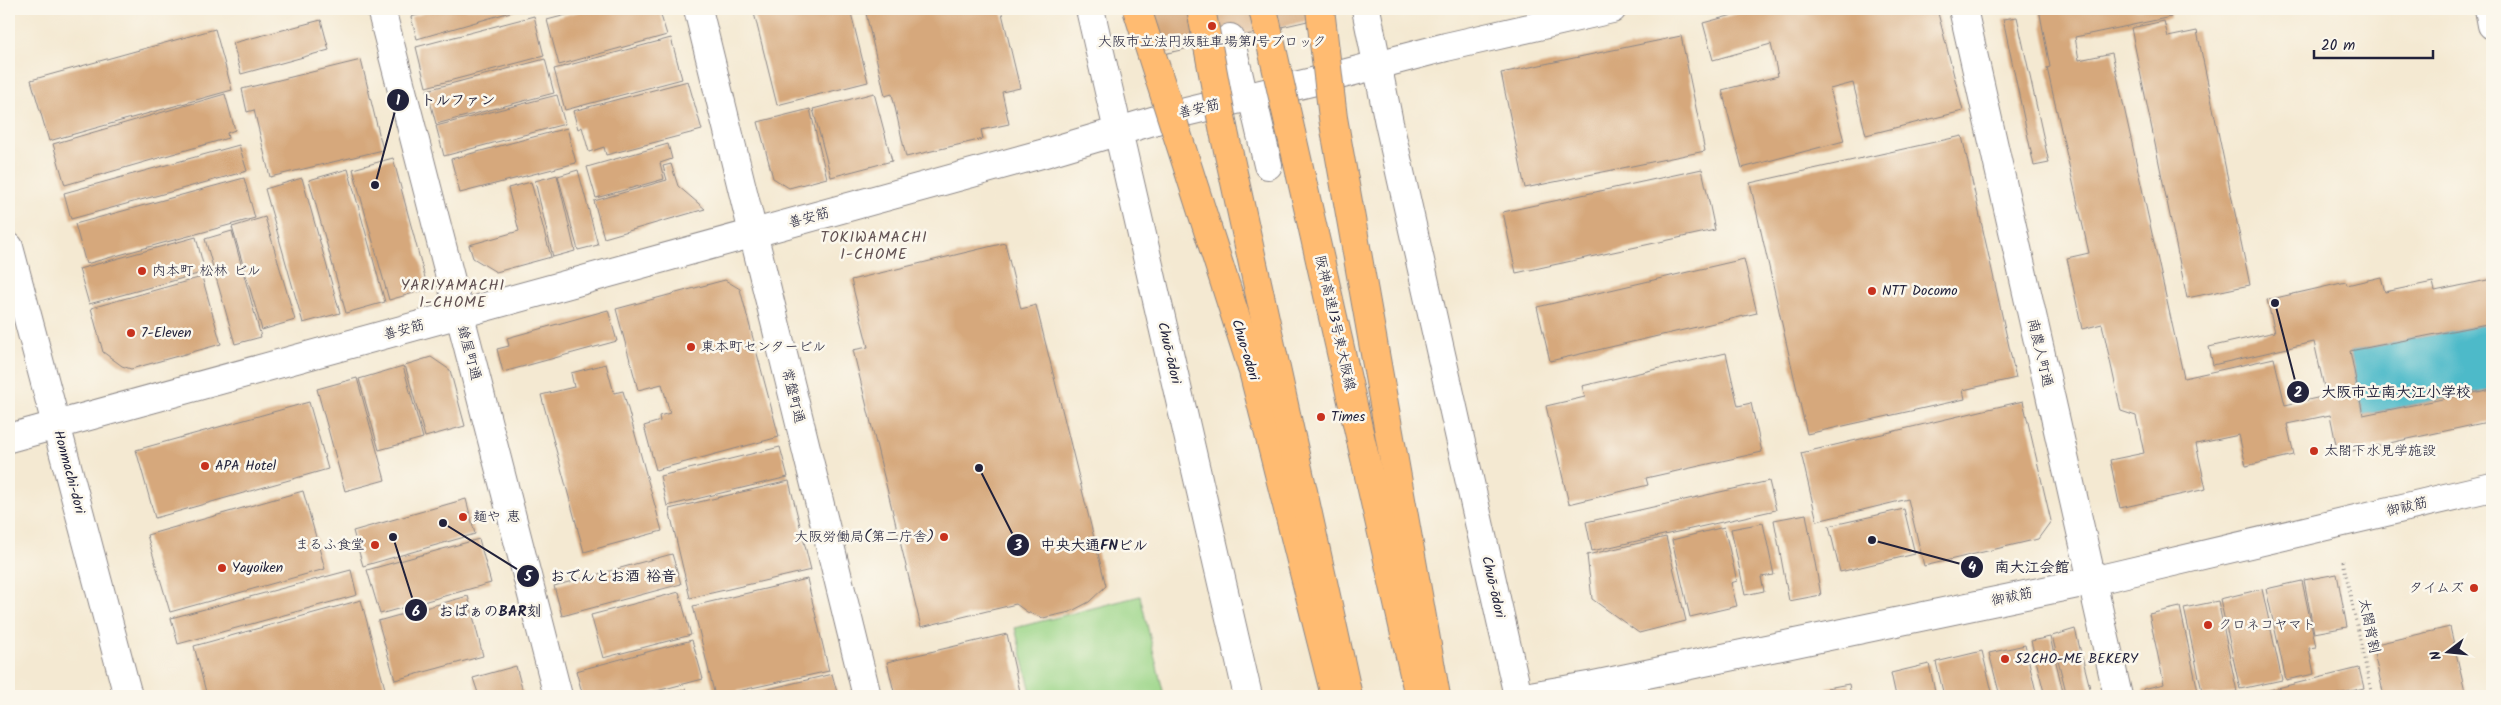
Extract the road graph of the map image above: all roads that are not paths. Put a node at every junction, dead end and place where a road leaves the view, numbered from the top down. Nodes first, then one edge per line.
1 (381, 9) edge
2 (698, 9) edge
3 (1090, 9) edge
4 (1137, 9) edge
5 (1187, 9) edge
6 (1201, 9) edge
7 (1263, 9) edge
8 (1274, 9) edge
9 (1320, 9) edge
10 (1366, 9) edge
11 (1612, 9) edge
12 (1963, 9) edge
13 (2489, 9) edge
14 (2492, 25) edge
15 (1238, 37) dead end
16 (1377, 65) junction
17 (1252, 96) junction
18 (1290, 120) junction
19 (1118, 131) junction
20 (1224, 132) junction
21 (1268, 165) dead end
22 (753, 234) junction
23 (9, 247) edge
24 (459, 314) junction
25 (56, 425) junction
26 (9, 438) edge
27 (2492, 487) edge
28 (2092, 581) junction
29 (128, 696) edge
30 (558, 696) edge
31 (867, 696) edge
32 (1248, 696) edge
33 (1335, 696) edge
34 (1348, 696) edge
35 (1419, 696) edge
36 (1436, 696) edge
37 (1518, 696) edge
38 (1530, 696) edge
39 (2118, 696) edge

1 - 24 street, 鎗屋町通
2 - 22 street, 常盤町通
3 - 19 street, Chuō-ōdori
4 - 33 main road, Chuo-odori, bridge
5 - 20 main road, bridge
6 - 20 main road, bridge
7 - 18 main road, 阪神高速13号東大阪線, bridge
8 - 18 main road, bridge
9 - 36 main road, bridge
10 - 16 street, Chuō-ōdori
11 - 16 street, 善安筋
12 - 28 street, 南農人町通
13 - 14 street
15 - 17 street
16 - 17 street, 善安筋
16 - 37 street, Chuō-ōdori
17 - 19 street, 善安筋
17 - 21 street
18 - 35 main road, 阪神高速13号東大阪線, bridge
19 - 22 street, 善安筋
19 - 32 street, Chuō-ōdori
20 - 34 main road, bridge
22 - 24 street, 善安筋
22 - 31 street, 常盤町通
23 - 25 street, Honmachi-dori
24 - 25 street, 善安筋
24 - 30 street, 鎗屋町通
25 - 26 street, 善安筋
25 - 29 street, Honmachi-dori
27 - 28 street, 御祓筋
28 - 38 street, 御祓筋
28 - 39 street, 南農人町通

